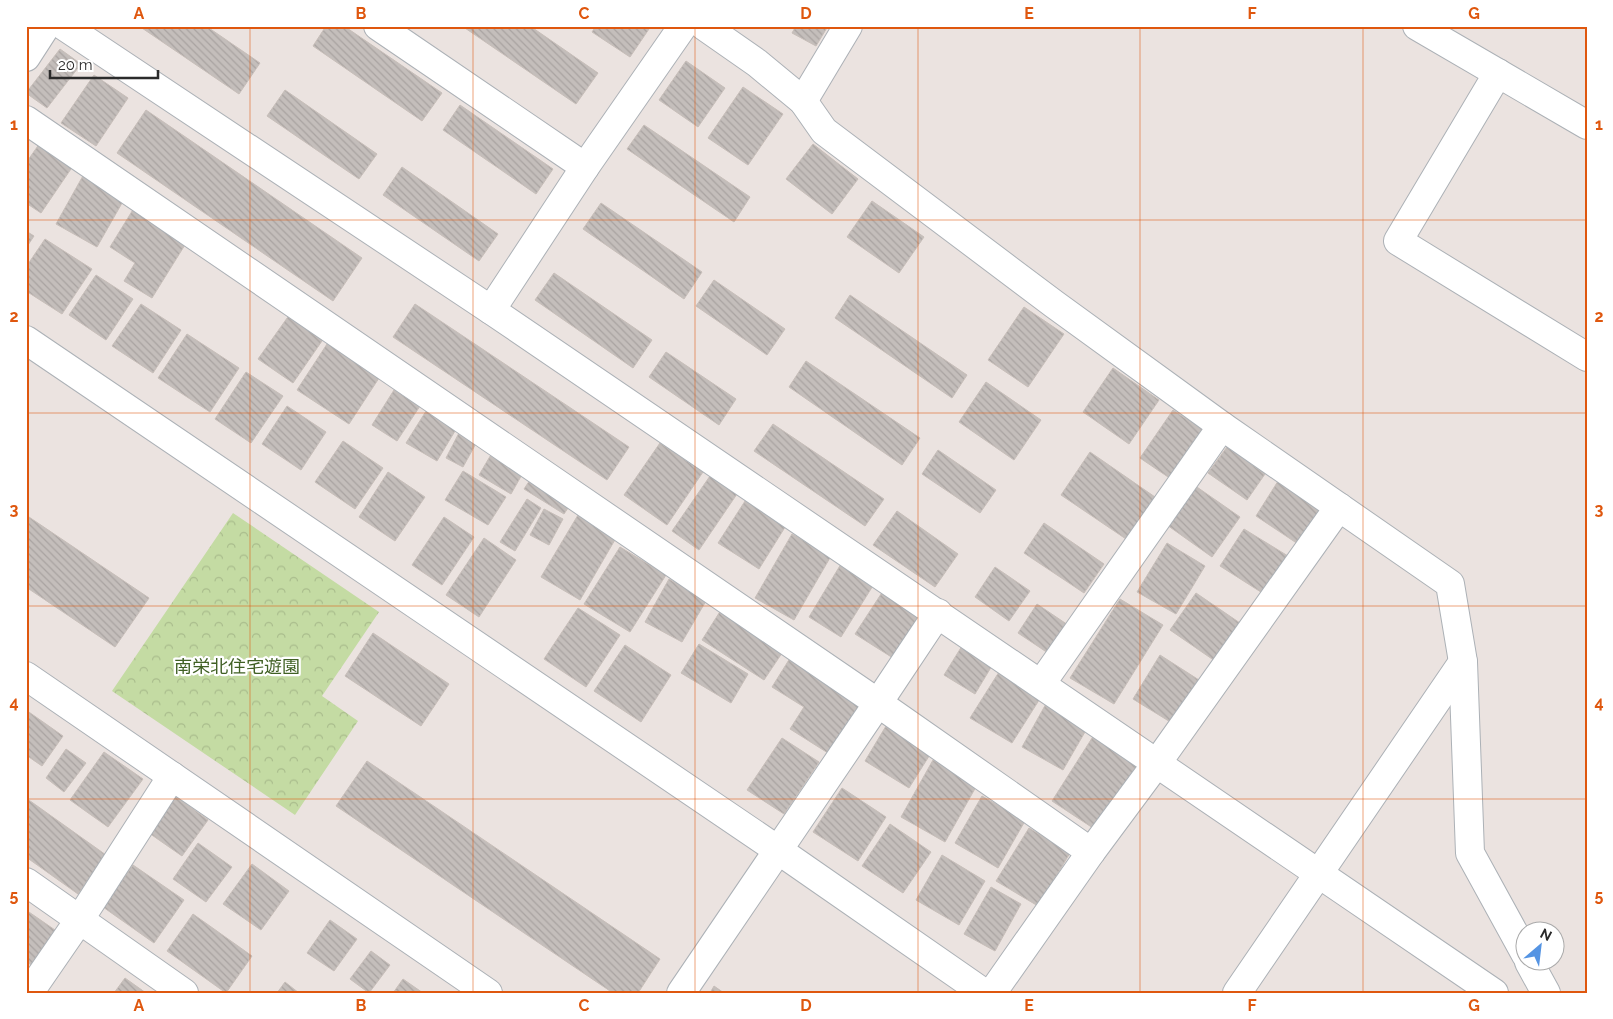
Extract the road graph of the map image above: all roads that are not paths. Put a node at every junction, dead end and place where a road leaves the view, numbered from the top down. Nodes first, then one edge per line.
1 (46, 26) edge
2 (64, 26) edge
3 (378, 26) edge
4 (683, 26) edge
5 (704, 26) edge
6 (848, 26) edge
7 (1417, 26) edge
8 (26, 57) edge
9 (1498, 73) junction
10 (803, 101) junction
11 (26, 120) edge
12 (1587, 125) edge
13 (585, 167) junction
14 (491, 310) junction
15 (26, 340) edge
16 (1587, 357) edge
17 (1222, 426) junction
18 (1339, 507) junction
19 (938, 613) junction
20 (1463, 662) junction
21 (26, 676) edge
22 (1041, 684) junction
23 (878, 703) junction
24 (1157, 763) junction
25 (172, 776) junction
26 (778, 850) junction
27 (1091, 852) junction
28 (1319, 873) junction
29 (26, 882) edge
30 (80, 920) junction
31 (1516, 937) edge
32 (1534, 972) edge
33 (29, 993) edge
34 (184, 993) edge
35 (488, 993) edge
36 (681, 993) edge
37 (984, 993) edge
38 (992, 993) edge
39 (1237, 993) edge
40 (1494, 993) edge
41 (1546, 993) edge

1 - 8 street
2 - 14 street
3 - 13 street
4 - 13 street
5 - 10 street
6 - 10 street
7 - 9 street
9 - 12 street
9 - 16 street
10 - 17 street
11 - 23 street
13 - 14 street
14 - 19 street
15 - 26 street
17 - 18 street
17 - 22 street
18 - 20 street
18 - 24 street
19 - 22 street
19 - 23 street
20 - 28 street
20 - 31 street
21 - 25 street
22 - 24 street
23 - 26 street
23 - 27 street
24 - 27 street
24 - 28 street
25 - 30 street
25 - 35 street
26 - 36 street
26 - 37 street
27 - 38 street
28 - 39 street
28 - 40 street
29 - 30 street
30 - 33 street
30 - 34 street
32 - 41 street

